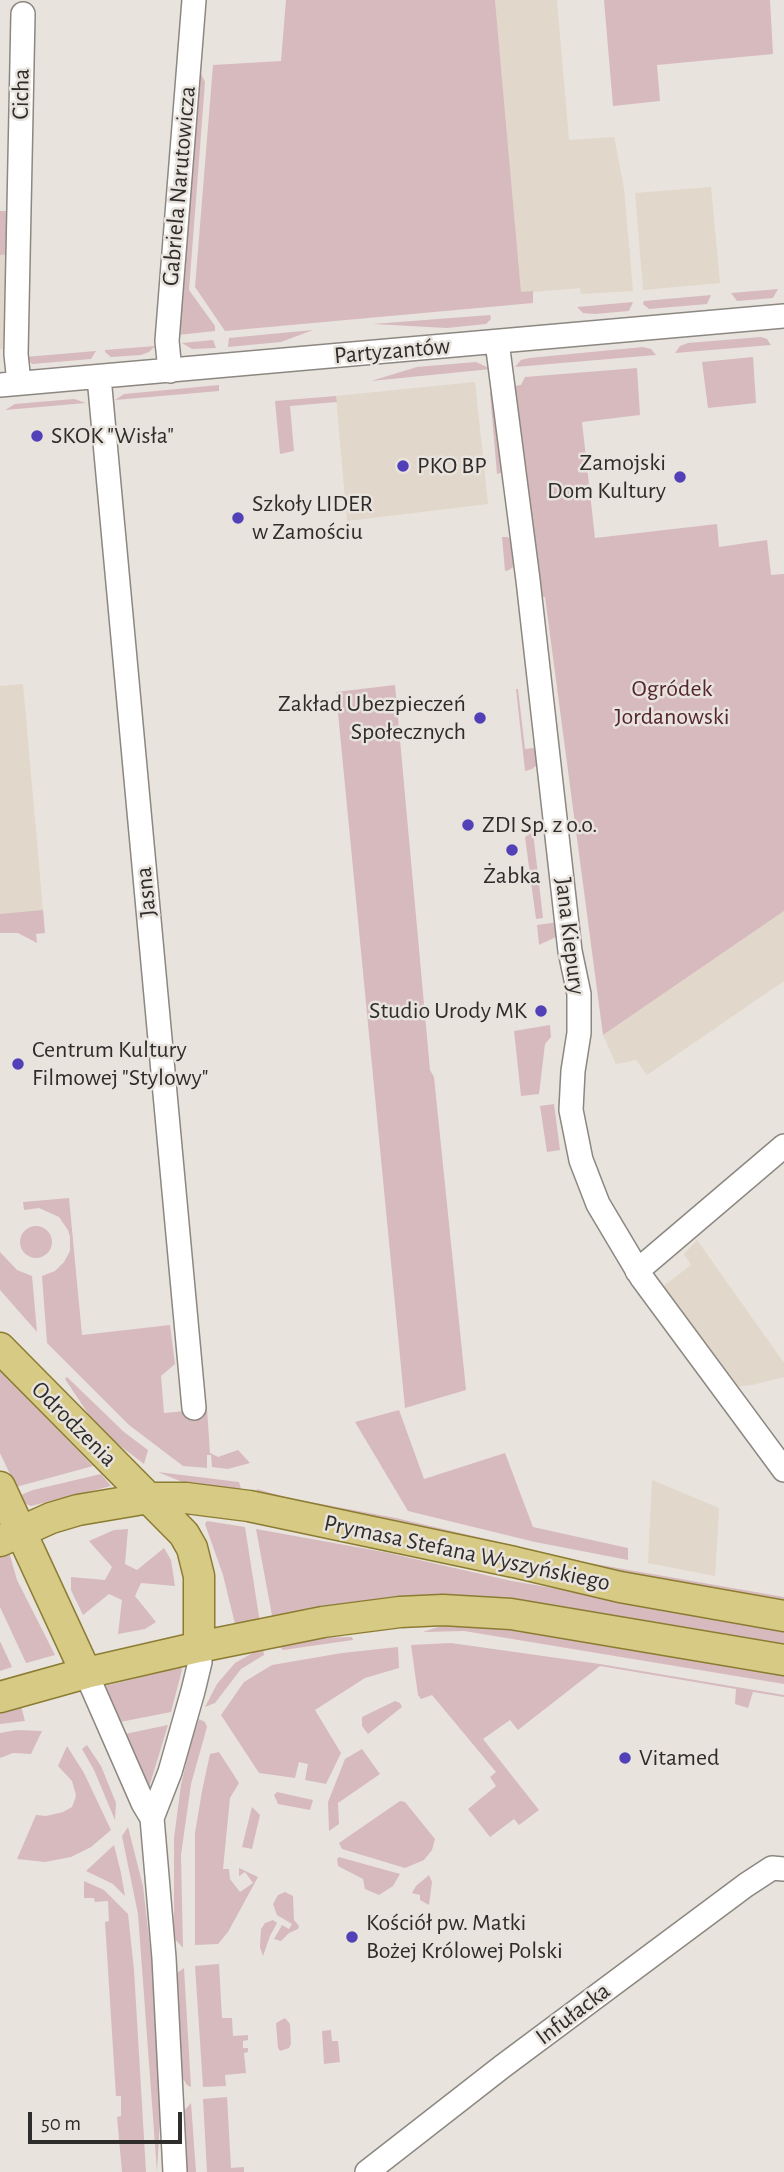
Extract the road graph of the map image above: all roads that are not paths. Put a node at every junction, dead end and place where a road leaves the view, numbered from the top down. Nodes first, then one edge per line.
1 (194, 0) edge
2 (23, 14) dead end
3 (784, 316) edge
4 (497, 342) junction
5 (170, 371) junction
6 (99, 377) junction
7 (9, 384) edge
8 (784, 1146) edge
9 (637, 1271) junction
10 (0, 1348) edge
11 (194, 1408) dead end
12 (784, 1470) edge
13 (0, 1487) edge
14 (149, 1498) junction
15 (11, 1536) edge
16 (784, 1616) edge
17 (199, 1647) junction
18 (784, 1660) edge
19 (86, 1673) junction
20 (0, 1697) edge
21 (152, 1818) junction
22 (784, 1869) edge
23 (175, 2172) edge
24 (367, 2172) edge

1 - 5 street, Gabriela Narutowicza
2 - 7 street, Cicha
3 - 4 street, Partyzantów
4 - 5 street, Partyzantów
4 - 9 street, Jana Kiepury
5 - 6 street, Partyzantów
6 - 7 street, Partyzantów
6 - 11 street, Jasna
8 - 9 street
9 - 12 street, Jana Kiepury
10 - 14 main road, Odrodzenia
13 - 15 main road
14 - 15 main road, Prymasa Stefana Wyszyńskiego
14 - 16 main road, Prymasa Stefana Wyszyńskiego
14 - 17 main road, Odrodzenia
15 - 19 main road
17 - 18 main road, Prymasa Stefana Wyszyńskiego
17 - 19 main road, Prymasa Stefana Wyszyńskiego
17 - 21 street
19 - 20 main road
19 - 21 street
21 - 23 street
22 - 24 street, Infułacka

